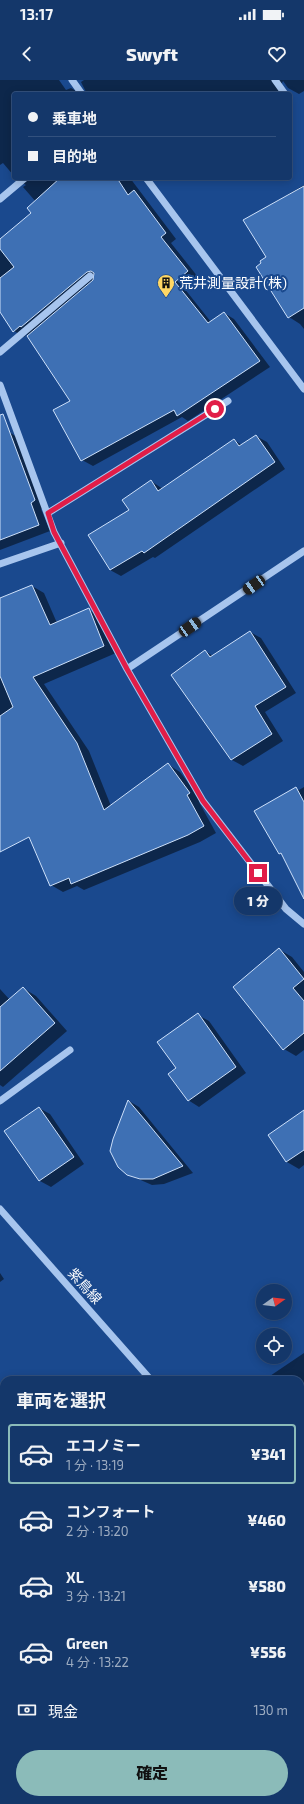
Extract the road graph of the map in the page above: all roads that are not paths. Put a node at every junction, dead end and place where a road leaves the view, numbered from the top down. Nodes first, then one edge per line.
1 (72, 80) edge
2 (275, 80) edge
3 (81, 92) edge
4 (284, 92) edge
5 (23, 180) edge
6 (147, 180) edge
7 (0, 199) edge
8 (90, 276) dead end
9 (0, 352) edge
10 (0, 385) edge
11 (304, 389) edge
12 (228, 401) dead end
13 (48, 513) junction
14 (61, 543) junction
15 (304, 551) edge
16 (0, 564) edge
17 (127, 669) junction
18 (304, 924) edge
19 (70, 1050) dead end
20 (0, 1101) edge
21 (0, 1209) edge
22 (147, 1376) edge

1 - 3 street
2 - 4 street
5 - 7 street
6 - 11 street
8 - 9 street
10 - 13 street
12 - 13 street
13 - 14 street
14 - 16 street
14 - 17 street
15 - 17 street
17 - 18 street
19 - 20 street
21 - 22 street, 紫鳥線

